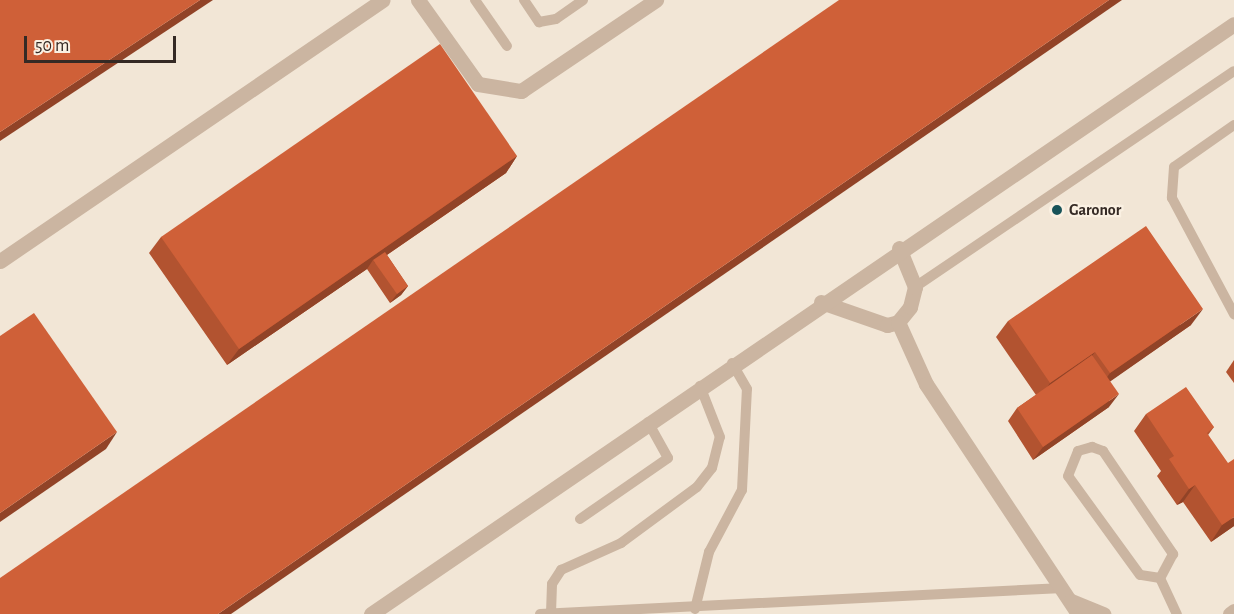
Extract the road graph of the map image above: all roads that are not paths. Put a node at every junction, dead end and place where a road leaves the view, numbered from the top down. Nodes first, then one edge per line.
1 (382, 0) edge
2 (418, 0) edge
3 (475, 0) edge
4 (524, 0) edge
5 (583, 0) edge
6 (656, 0) edge
7 (1234, 24) edge
8 (507, 46) dead end
9 (1234, 71) edge
10 (1234, 125) edge
11 (899, 248) junction
12 (0, 261) edge
13 (915, 287) junction
14 (821, 302) junction
15 (1234, 314) edge
16 (898, 322) junction
17 (732, 363) junction
18 (700, 386) junction
19 (648, 422) junction
20 (580, 519) dead end
21 (1160, 578) junction
22 (1071, 601) edge
23 (695, 609) junction
24 (1234, 611) edge
25 (371, 614) edge
26 (546, 614) edge
27 (1103, 614) edge
28 (1177, 614) edge
29 (1230, 614) edge

1 - 12 street
2 - 6 street
3 - 8 lane
4 - 5 lane
7 - 11 street
9 - 13 lane
10 - 15 lane
11 - 13 street
11 - 14 street
13 - 16 street
14 - 16 street
14 - 17 street
16 - 22 street
17 - 18 street
17 - 23 lane
18 - 19 street
18 - 26 lane
19 - 20 lane
19 - 25 street
21 - 21 lane
21 - 28 lane
22 - 23 lane
22 - 27 street
23 - 26 lane
24 - 29 street

